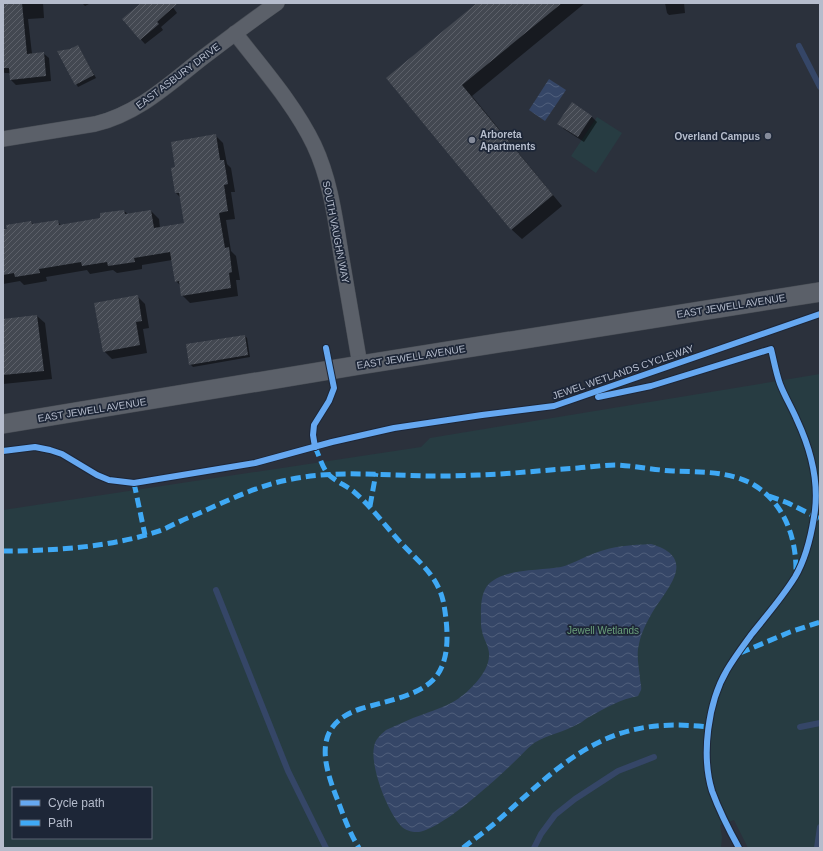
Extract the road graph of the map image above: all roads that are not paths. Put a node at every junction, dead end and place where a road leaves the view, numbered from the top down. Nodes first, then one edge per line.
1 (277, 3) edge
2 (235, 33) junction
3 (3, 139) edge
4 (820, 292) edge
5 (360, 366) junction
6 (3, 424) edge

1 - 2 street
2 - 3 street, EAST ASBURY DRIVE
2 - 5 street, SOUTH VAUGHN WAY
4 - 5 street, EAST JEWELL AVENUE
5 - 6 street, EAST JEWELL AVENUE

